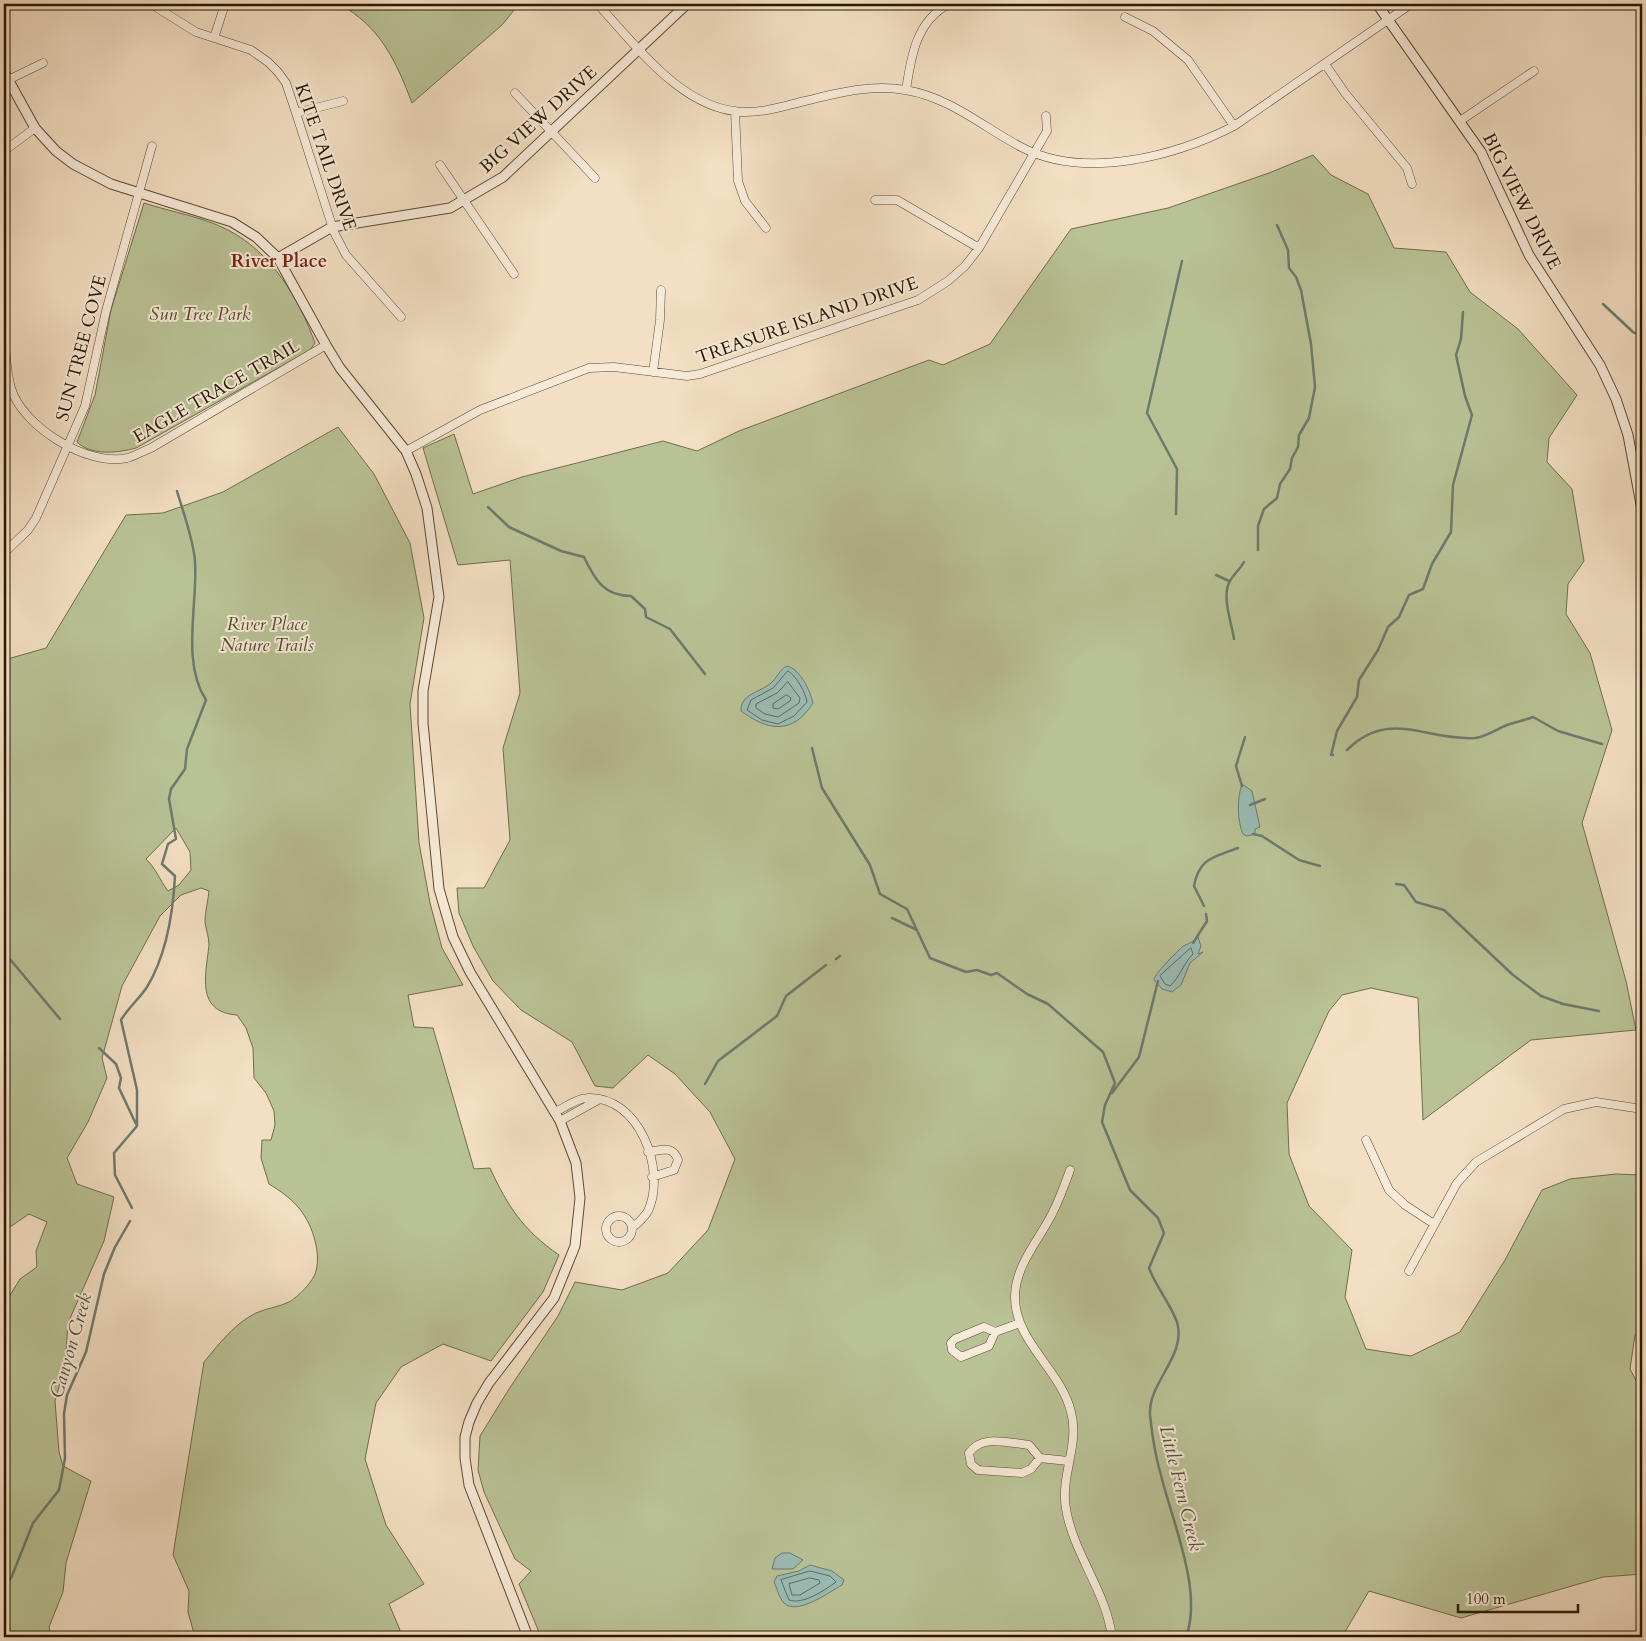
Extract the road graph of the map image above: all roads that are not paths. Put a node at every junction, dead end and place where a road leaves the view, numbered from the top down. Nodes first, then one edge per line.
1 (151, 4) edge
2 (225, 4) edge
3 (687, 4) edge
4 (949, 4) edge
5 (1377, 4) edge
6 (1411, 4) edge
7 (602, 9) dead end
8 (1125, 17) dead end
9 (1389, 20) junction
10 (214, 38) junction
11 (639, 49) junction
12 (43, 63) dead end
13 (1325, 64) junction
14 (1534, 71) dead end
15 (6, 76) edge
16 (906, 90) junction
17 (516, 93) dead end
18 (343, 101) dead end
19 (735, 111) junction
20 (296, 114) junction
21 (1046, 116) dead end
22 (1460, 120) junction
23 (1234, 126) junction
24 (35, 128) junction
25 (551, 133) junction
26 (152, 146) dead end
27 (4, 151) edge
28 (1034, 153) junction
29 (440, 165) dead end
30 (595, 178) dead end
31 (1412, 184) dead end
32 (138, 193) junction
33 (875, 200) dead end
34 (465, 202) junction
35 (332, 227) junction
36 (766, 228) dead end
37 (979, 248) junction
38 (278, 258) junction
39 (514, 274) dead end
40 (4, 285) edge
41 (661, 290) dead end
42 (401, 317) dead end
43 (326, 345) junction
44 (653, 372) junction
45 (68, 446) junction
46 (406, 451) junction
47 (1642, 510) edge
48 (4, 553) edge
49 (598, 1100) junction
50 (1642, 1109) edge
51 (555, 1112) junction
52 (560, 1122) junction
53 (1366, 1140) dead end
54 (648, 1152) junction
55 (1070, 1170) dead end
56 (652, 1177) junction
57 (1434, 1224) junction
58 (632, 1228) dead end
59 (1409, 1271) dead end
60 (1020, 1323) junction
61 (995, 1332) junction
62 (1040, 1458) junction
63 (1068, 1461) junction
64 (524, 1636) edge
65 (1112, 1637) edge

1 - 10 street, KITE TAIL DRIVE
2 - 10 street
3 - 11 street, BIG VIEW DRIVE
4 - 16 street
5 - 9 street, BIG VIEW DRIVE
6 - 9 street
7 - 11 street
8 - 23 street
9 - 13 street
9 - 22 street, BIG VIEW DRIVE
10 - 20 street, KITE TAIL DRIVE
11 - 19 street
11 - 25 street, BIG VIEW DRIVE
12 - 15 street
13 - 23 street
13 - 31 street
14 - 22 street
15 - 24 street
16 - 19 street
16 - 28 street
17 - 25 street
18 - 20 street
19 - 36 street
20 - 35 street, KITE TAIL DRIVE
21 - 28 street, TREASURE ISLAND DRIVE
22 - 47 street, BIG VIEW DRIVE
23 - 28 street
24 - 27 street
24 - 32 street
25 - 30 street
25 - 34 street, BIG VIEW DRIVE
26 - 32 street, SUN TREE COVE
28 - 37 street, TREASURE ISLAND DRIVE
29 - 34 street
32 - 38 street
32 - 45 street, SUN TREE COVE
33 - 37 street
34 - 35 street, BIG VIEW DRIVE
34 - 39 street
35 - 38 street, BIG VIEW DRIVE
35 - 42 street, KITE TAIL DRIVE
37 - 44 street, TREASURE ISLAND DRIVE
38 - 43 street
40 - 45 street, EAGLE TRACE TRAIL
41 - 44 street
43 - 45 street, EAGLE TRACE TRAIL
43 - 46 street
44 - 46 street, TREASURE ISLAND DRIVE
45 - 48 street, SUN TREE COVE
46 - 51 street
49 - 51 street
49 - 52 street
49 - 54 street
50 - 57 street
51 - 52 street
52 - 64 street
53 - 57 street
54 - 56 street
54 - 56 street
55 - 60 street
56 - 58 street
57 - 59 street
60 - 61 street
60 - 63 street
61 - 61 street
62 - 62 street
62 - 63 street
63 - 65 street

